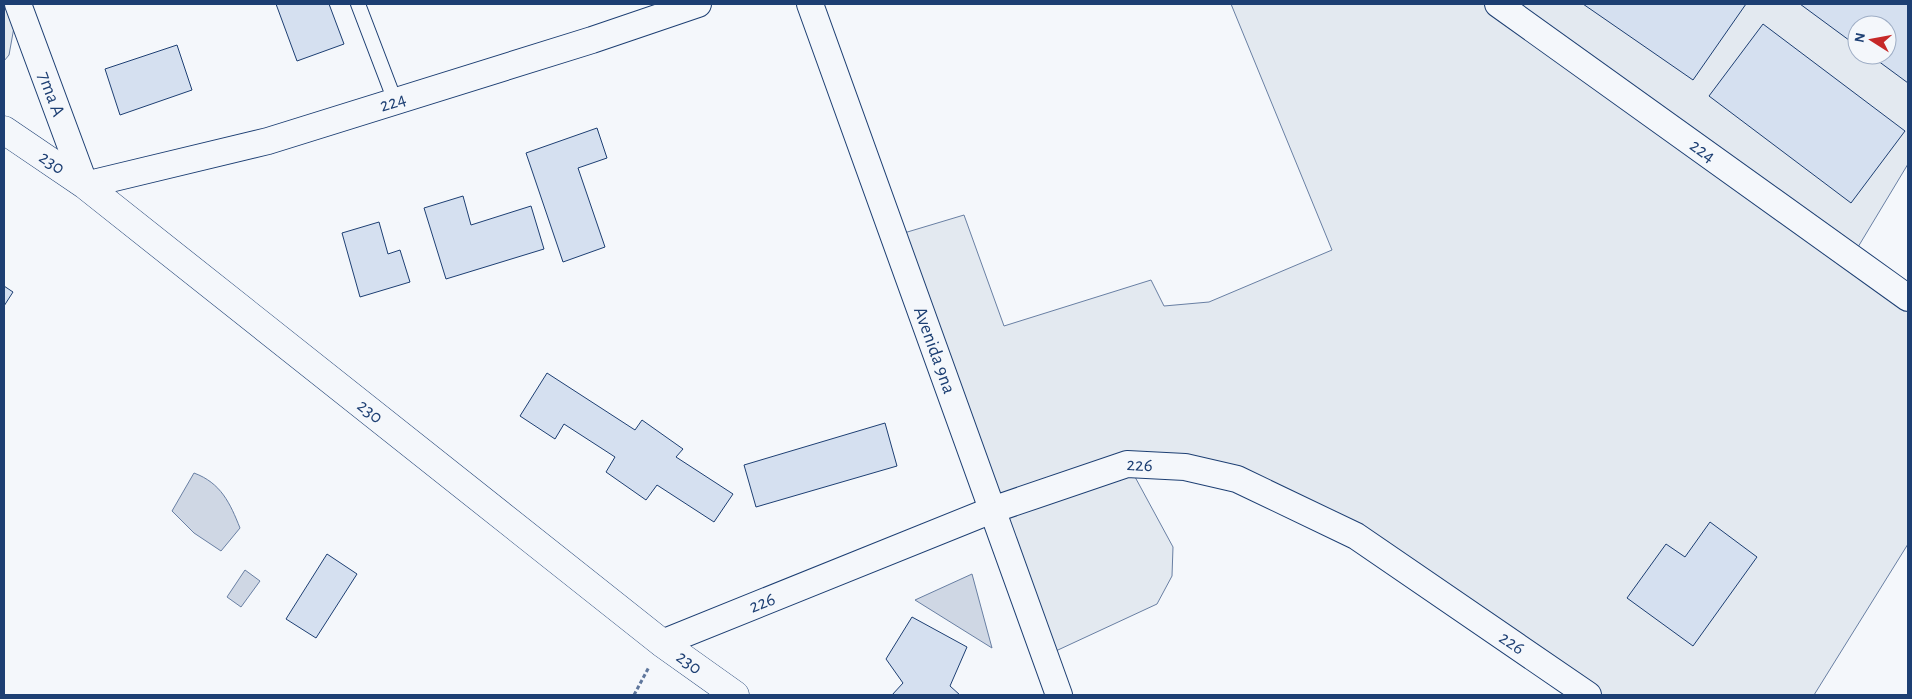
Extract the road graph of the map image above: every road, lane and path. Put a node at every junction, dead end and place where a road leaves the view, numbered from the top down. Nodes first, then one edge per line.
1 (18, 4) edge
2 (358, 4) edge
3 (698, 4) edge
4 (810, 4) edge
5 (1498, 4) edge
6 (395, 101) junction
7 (4, 130) edge
8 (85, 185) junction
9 (1908, 298) edge
10 (992, 510) junction
11 (662, 642) junction
12 (735, 695) edge
13 (1059, 695) edge
14 (1588, 695) edge

1 - 8 street, 7ma A
2 - 6 lane
3 - 6 street, 224
4 - 10 street, Avenida 9na
5 - 9 street, 224
6 - 8 street, 224
7 - 8 street, 230
8 - 11 street, 230
10 - 11 street, 226
10 - 13 street, Avenida 9na
10 - 14 street, 226
11 - 12 street, 230

